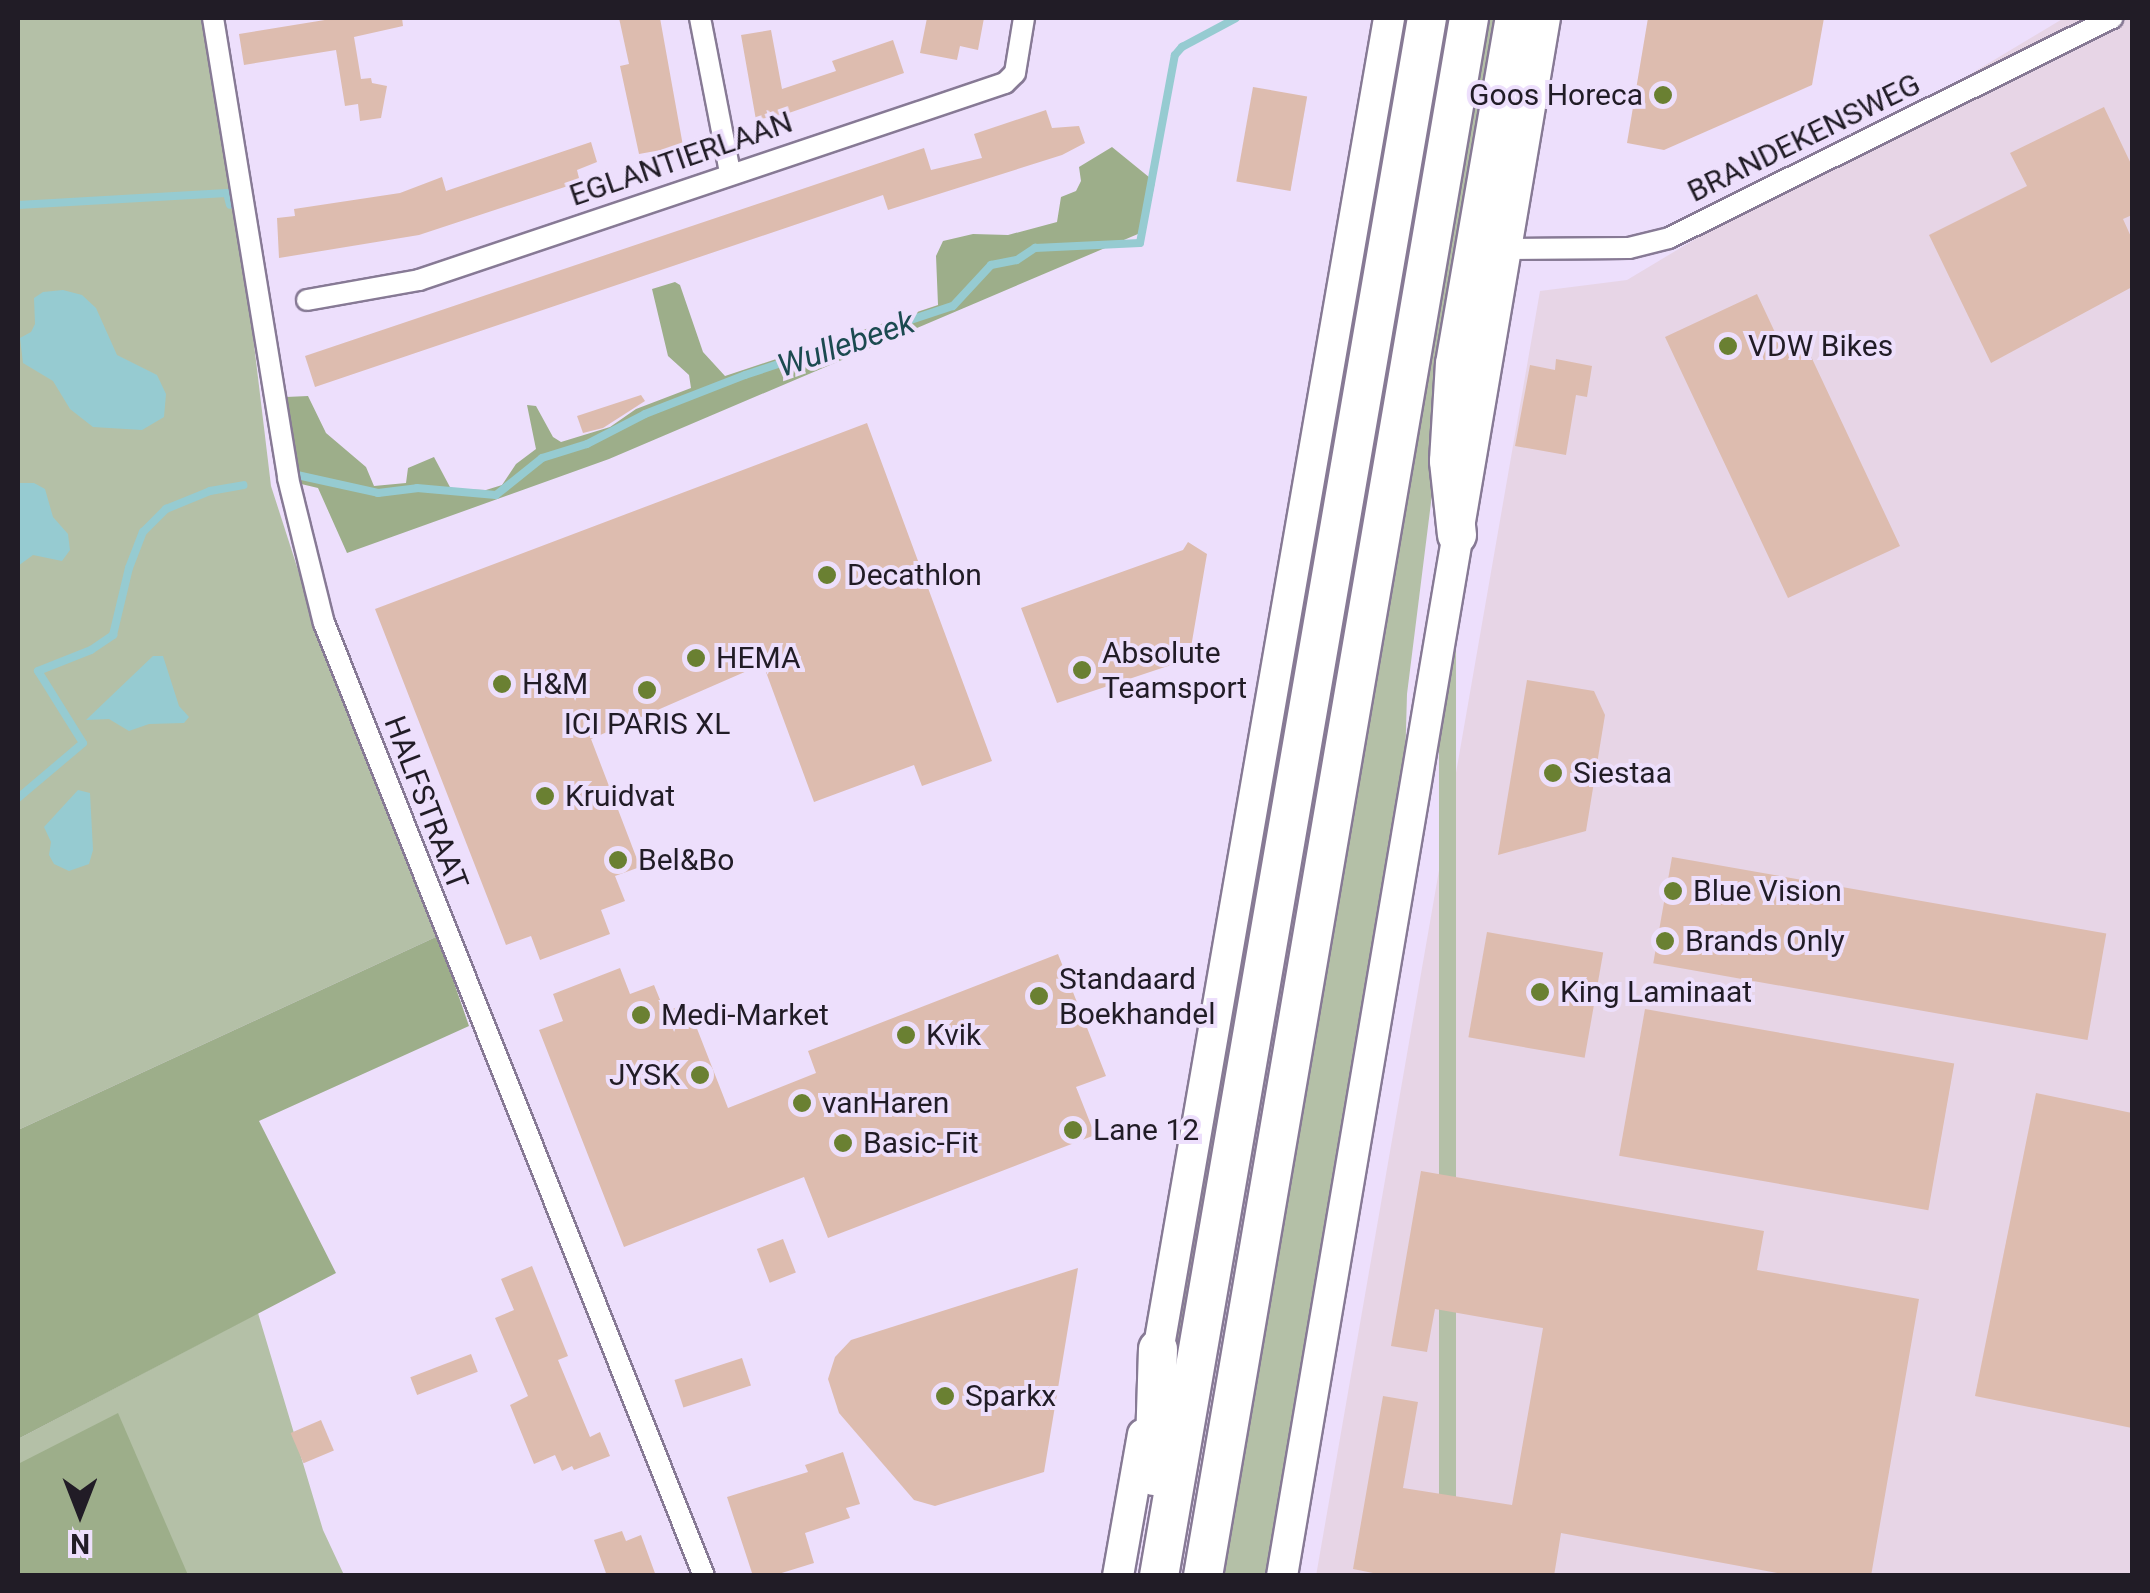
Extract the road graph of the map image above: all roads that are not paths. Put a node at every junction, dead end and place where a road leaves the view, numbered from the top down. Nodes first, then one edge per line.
1 (213, 18) edge
2 (700, 18) edge
3 (1024, 18) edge
4 (1389, 18) edge
5 (1427, 18) edge
6 (1469, 18) edge
7 (1515, 18) edge
8 (1545, 18) edge
9 (2112, 18) edge
10 (730, 173) junction
11 (1507, 249) junction
12 (307, 300) dead end
13 (1457, 535) junction
14 (1158, 1349) junction
15 (704, 1576) edge
16 (1118, 1576) edge
17 (1159, 1576) edge
18 (1203, 1576) edge
19 (1282, 1576) edge

1 - 15 street, HALFSTRAAT
2 - 10 street
3 - 10 street, EGLANTIERLAAN
4 - 14 main road
5 - 17 highway
6 - 18 highway
7 - 13 highway
8 - 11 main road
9 - 11 street, BRANDEKENSWEG
10 - 12 street, EGLANTIERLAAN
11 - 13 main road
13 - 19 main road
14 - 16 main road
14 - 17 highway

